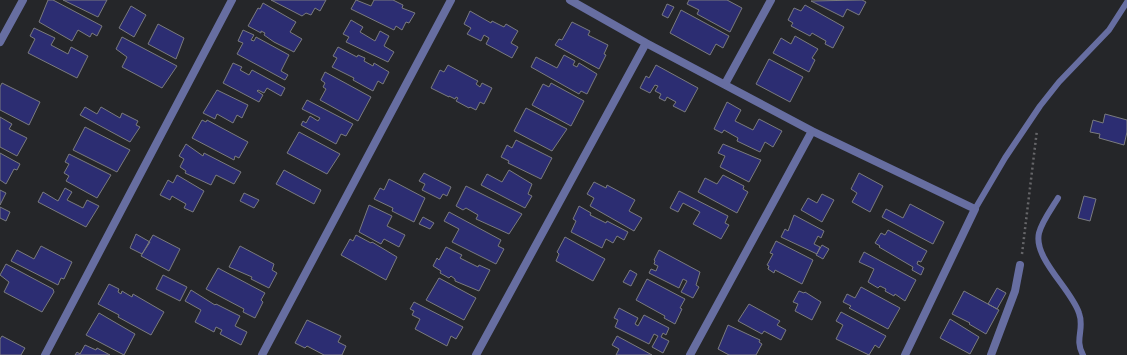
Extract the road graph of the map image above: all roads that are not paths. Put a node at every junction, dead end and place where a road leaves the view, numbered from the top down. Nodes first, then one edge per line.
1 (23, 0) edge
2 (232, 0) edge
3 (451, 0) edge
4 (570, 0) edge
5 (771, 0) edge
6 (1127, 2) edge
7 (0, 42) edge
8 (646, 43) junction
9 (725, 84) junction
10 (812, 131) junction
11 (1058, 198) dead end
12 (975, 209) junction
13 (1020, 265) road end
14 (45, 355) edge
15 (262, 355) edge
16 (476, 355) edge
17 (690, 355) edge
18 (905, 355) edge
19 (991, 355) edge
20 (1083, 355) edge

1 - 7 street
2 - 14 street
3 - 15 street
4 - 8 street
5 - 9 street
6 - 12 lane
8 - 9 street
8 - 16 street
9 - 10 street
10 - 12 street
10 - 17 street
11 - 20 lane
12 - 18 street
13 - 19 street

